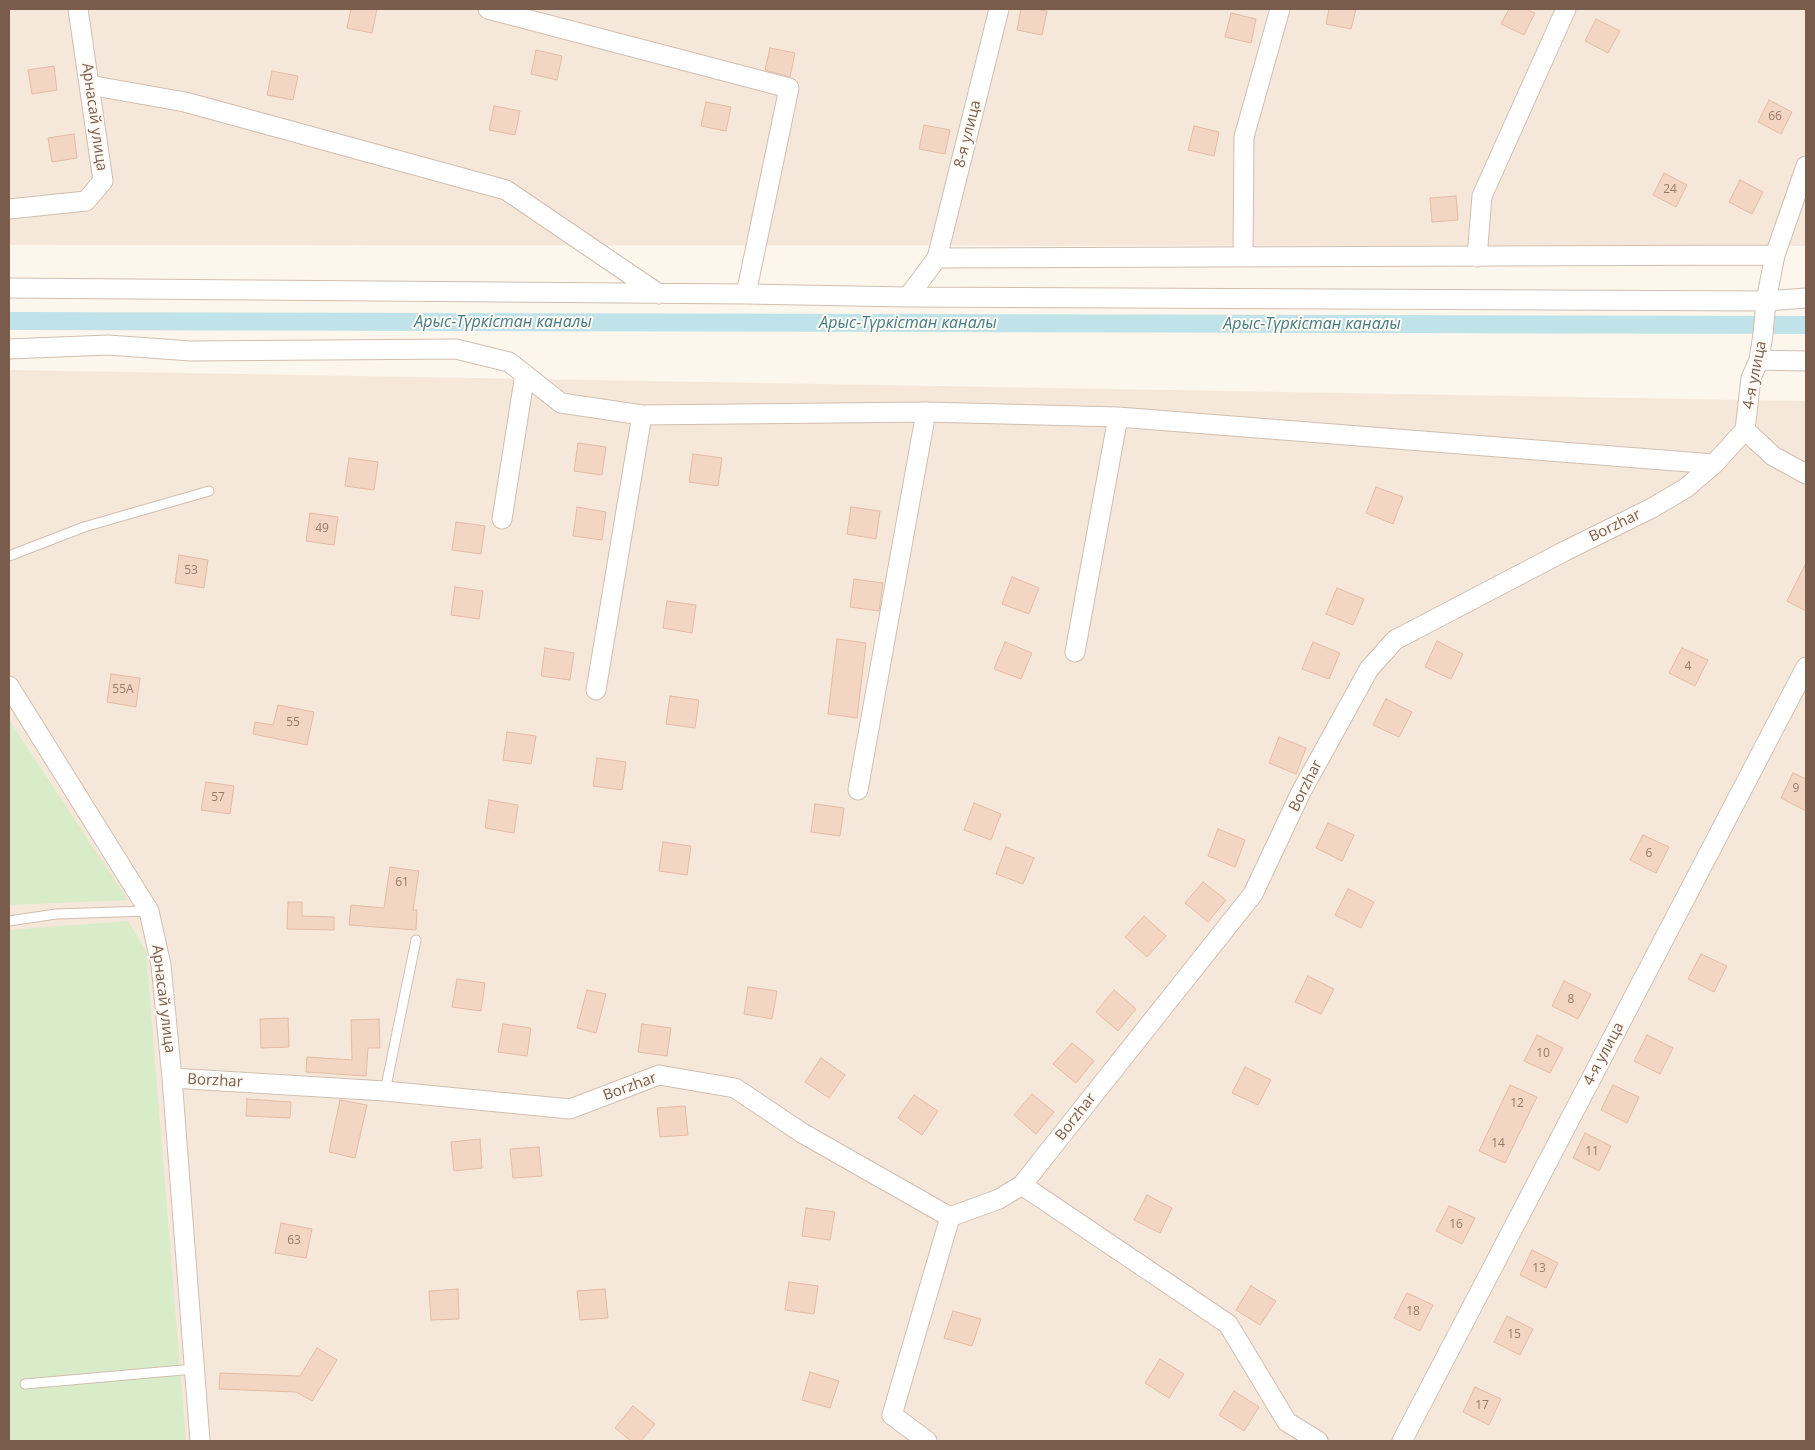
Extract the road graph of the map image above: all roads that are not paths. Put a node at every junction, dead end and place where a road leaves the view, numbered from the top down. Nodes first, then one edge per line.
1 (78, 9) edge
2 (488, 9) edge
3 (999, 9) edge
4 (1280, 9) edge
5 (1566, 9) edge
6 (89, 85) junction
7 (1806, 166) edge
8 (9, 209) edge
9 (1775, 255) junction
10 (1243, 257) junction
11 (1477, 257) junction
12 (937, 258) junction
13 (9, 288) edge
14 (659, 294) junction
15 (746, 294) junction
16 (908, 297) junction
17 (1806, 297) edge
18 (1766, 307) junction
19 (9, 350) edge
20 (1759, 360) junction
21 (1806, 361) edge
22 (525, 374) junction
23 (926, 412) junction
24 (642, 415) junction
25 (1118, 417) junction
26 (1745, 430) junction
27 (1714, 464) junction
28 (1806, 474) edge
29 (209, 491) dead end
30 (502, 520) dead end
31 (9, 556) edge
32 (1075, 652) dead end
33 (1806, 667) edge
34 (9, 686) edge
35 (596, 690) dead end
36 (858, 790) dead end
37 (148, 911) junction
38 (9, 921) edge
39 (416, 940) dead end
40 (172, 1078) junction
41 (385, 1091) junction
42 (1022, 1185) junction
43 (950, 1217) junction
44 (194, 1369) junction
45 (25, 1384) dead end
46 (200, 1441) edge
47 (927, 1441) edge
48 (1318, 1441) edge
49 (1402, 1441) edge

1 - 6 street, Арнасай улица
2 - 15 street
3 - 12 street, 8-я улица
4 - 10 street
5 - 11 street
6 - 8 street, Арнасай улица
6 - 14 street
7 - 9 street, 4-я улица
9 - 11 street
9 - 18 street, 4-я улица
10 - 11 street
10 - 12 street
12 - 16 street
13 - 14 street
14 - 15 street
15 - 16 street
16 - 18 street
17 - 18 street
18 - 20 street, 4-я улица
19 - 22 street
20 - 21 street
20 - 26 street, 4-я улица
22 - 24 street
22 - 30 street
23 - 24 street
23 - 25 street
23 - 36 street
24 - 35 street
25 - 27 street
25 - 32 street
26 - 27 street, Borzhar
26 - 28 street, 4-я улица
27 - 42 street, Borzhar
29 - 31 lane
33 - 49 street, 4-я улица
34 - 37 street, Арнасай улица
37 - 38 lane
37 - 40 street, Арнасай улица
39 - 41 lane
40 - 41 street, Borzhar
40 - 44 street, Арнасай улица
41 - 43 street, Borzhar
42 - 43 street, Borzhar
42 - 48 street
43 - 47 street
44 - 45 lane
44 - 46 street, Арнасай улица

